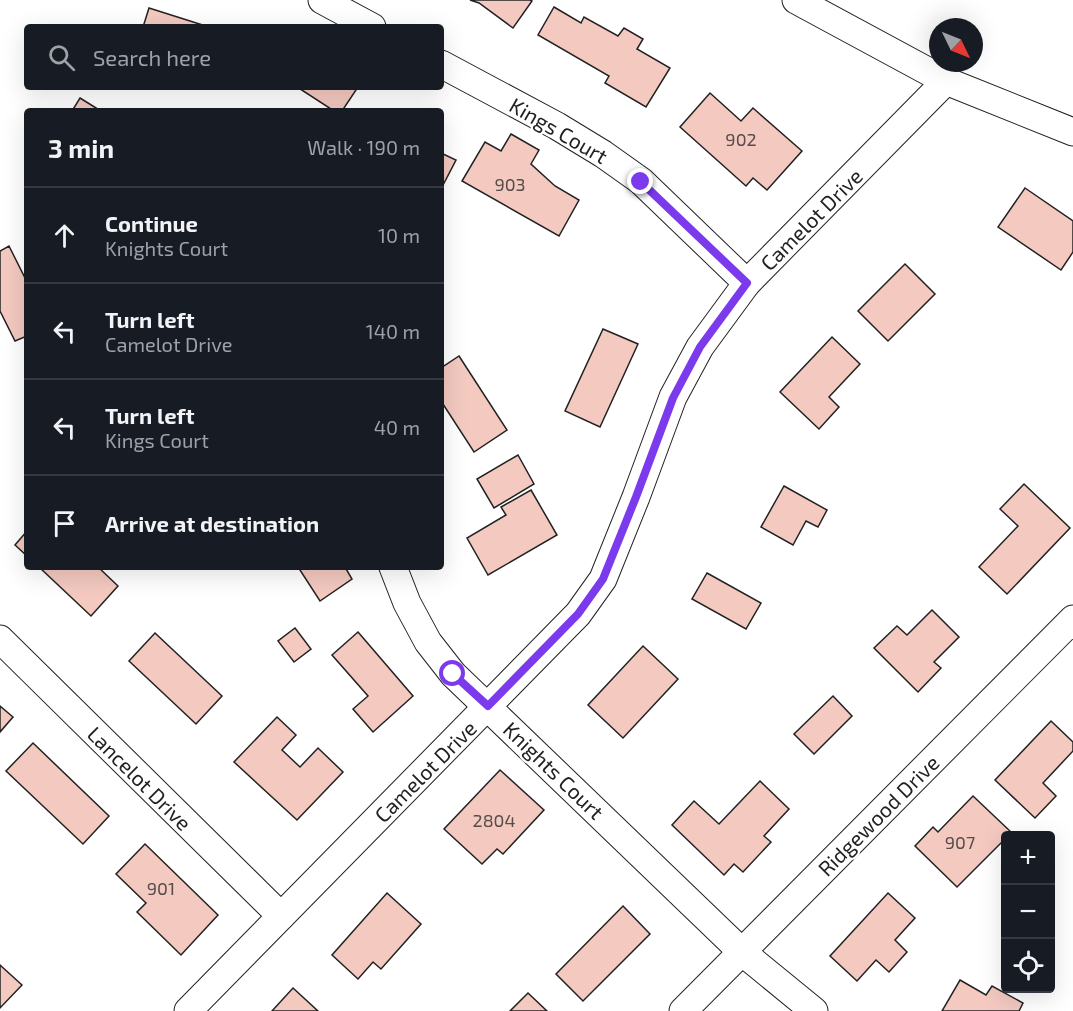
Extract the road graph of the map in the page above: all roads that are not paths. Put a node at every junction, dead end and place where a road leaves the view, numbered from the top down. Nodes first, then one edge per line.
1 (322, 0) edge
2 (796, 0) edge
3 (366, 24) edge
4 (444, 66) edge
5 (946, 81) junction
6 (1073, 132) edge
7 (747, 283) junction
8 (394, 570) edge
9 (1073, 619) edge
10 (0, 639) edge
11 (488, 706) junction
12 (281, 916) junction
13 (742, 952) junction
14 (188, 1011) edge
15 (683, 1011) edge
16 (814, 1011) edge

1 - 3 street
2 - 5 street
4 - 7 street, Kings Court
5 - 6 street
5 - 7 street, Camelot Drive
7 - 11 street, Camelot Drive
8 - 11 street, Knights Court
9 - 13 street, Ridgewood Drive
10 - 12 street, Lancelot Drive
11 - 12 street, Camelot Drive
11 - 13 street, Knights Court
12 - 14 street, Camelot Drive
13 - 15 street, Ridgewood Drive
13 - 16 street, Knights Court

